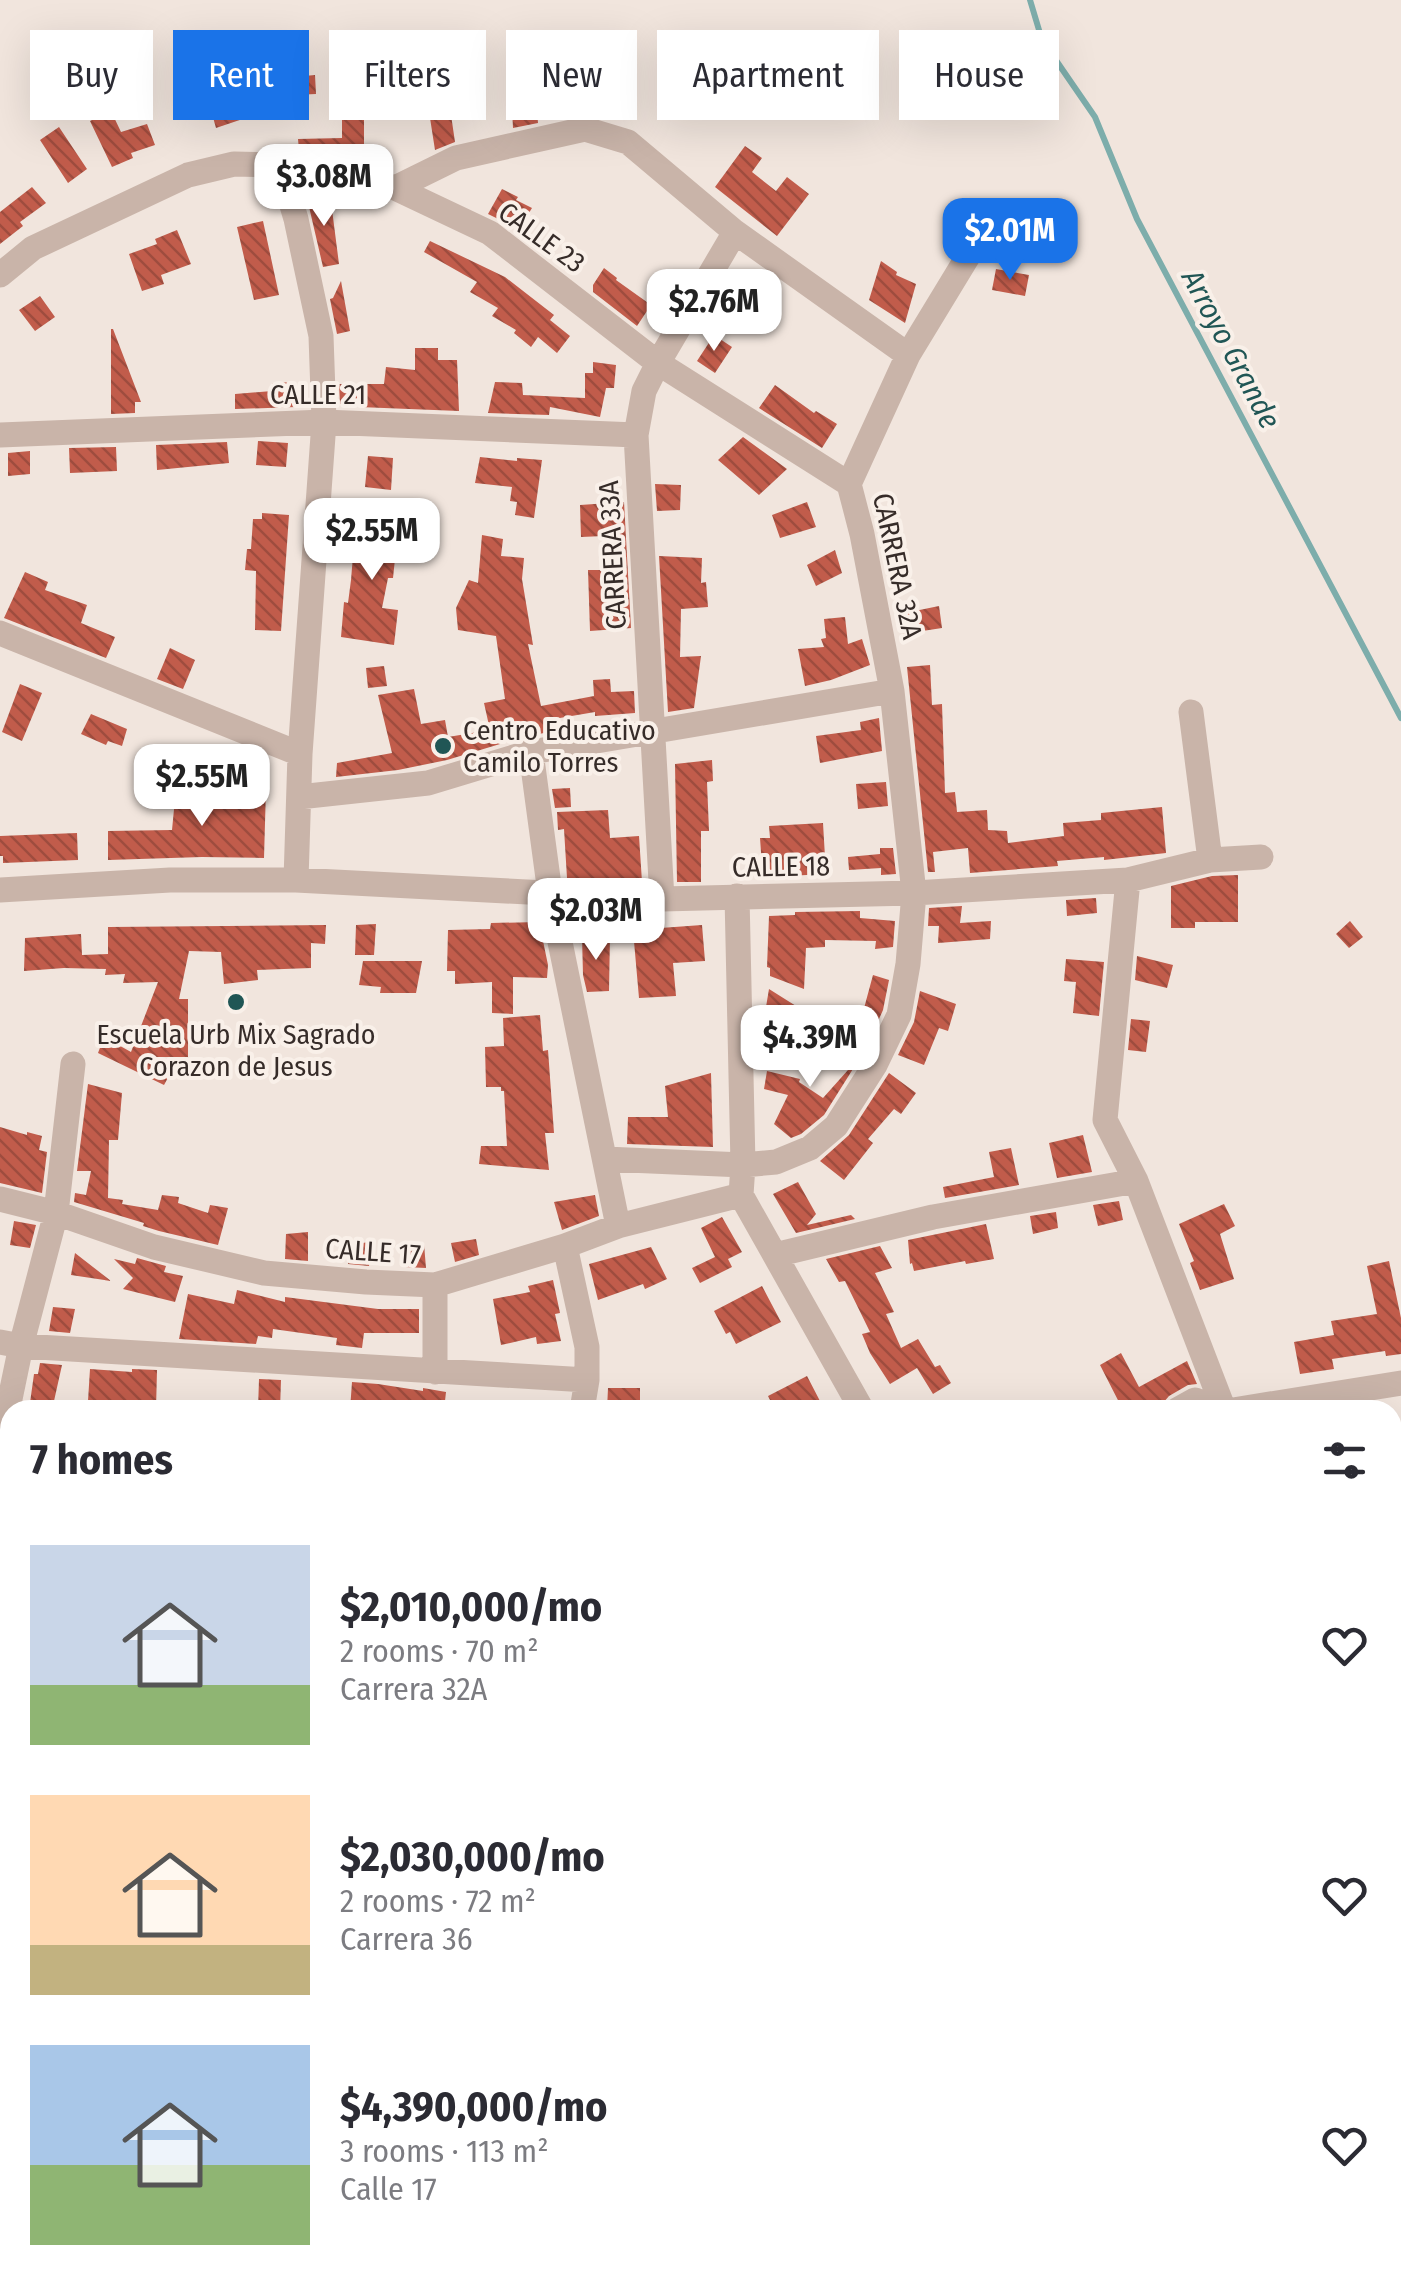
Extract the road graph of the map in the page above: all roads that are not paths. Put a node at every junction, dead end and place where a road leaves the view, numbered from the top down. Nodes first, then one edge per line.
1 (280, 164) junction
2 (430, 170) junction
3 (395, 188) junction
4 (442, 210) junction
5 (987, 225) dead end
6 (735, 232) junction
7 (0, 274) edge
8 (908, 355) junction
9 (658, 363) junction
10 (324, 422) junction
11 (0, 435) edge
12 (636, 435) junction
13 (850, 484) junction
14 (0, 633) edge
15 (892, 691) junction
16 (1191, 712) dead end
17 (652, 732) junction
18 (530, 752) junction
19 (300, 754) junction
20 (299, 797) junction
21 (1261, 856) dead end
22 (1210, 860) junction
23 (296, 880) junction
24 (1128, 880) junction
25 (0, 890) edge
26 (550, 893) junction
27 (914, 893) junction
28 (738, 896) junction
29 (662, 899) junction
30 (73, 1064) dead end
31 (605, 1159) junction
32 (743, 1165) junction
33 (1136, 1181) junction
34 (741, 1195) junction
35 (0, 1198) edge
36 (56, 1213) junction
37 (618, 1226) junction
38 (566, 1246) junction
39 (775, 1255) junction
40 (435, 1285) junction
41 (10, 1344) edge
42 (435, 1372) junction
43 (587, 1380) junction
44 (1401, 1383) edge
45 (5, 1400) edge
46 (584, 1400) edge
47 (856, 1400) edge
48 (1218, 1400) edge
49 (1295, 1400) edge

1 - 3 street, CALLE 23
1 - 7 street, CALLE 23
1 - 10 street
2 - 3 street
2 - 4 street
2 - 6 street
3 - 4 street, CALLE 23
4 - 9 street, CALLE 23
5 - 8 street, CARRERA 32A
6 - 8 street
6 - 9 street, CARRERA 33A
8 - 13 street, CARRERA 32A
9 - 12 street, CARRERA 33A
9 - 13 street, CALLE 23
10 - 11 street, CALLE 21
10 - 12 street, CALLE 21
10 - 19 street
12 - 17 street, CARRERA 33A
13 - 15 street, CARRERA 32A
14 - 19 street
15 - 17 street
15 - 27 street, CARRERA 32A
16 - 22 street
17 - 18 street
17 - 29 street, CARRERA 33A
18 - 20 street
18 - 26 street
19 - 20 street
20 - 23 street
21 - 22 street, CALLE 18
22 - 24 street, CALLE 18
23 - 25 street, CALLE 18
23 - 26 street, CALLE 18
24 - 27 street, CALLE 18
24 - 33 street
26 - 29 street, CALLE 18
26 - 31 street
27 - 28 street, CALLE 18
27 - 32 street
28 - 29 street, CALLE 18
28 - 32 street
30 - 36 street
31 - 32 street
31 - 37 street
32 - 34 street
33 - 39 street
33 - 48 street
34 - 37 street, CALLE 17
34 - 39 street
35 - 36 street, CALLE 17
36 - 40 street, CALLE 17
36 - 41 street
37 - 38 street, CALLE 17
38 - 40 street, CALLE 17
38 - 43 street
39 - 47 street
40 - 42 street
41 - 42 street
41 - 45 street
42 - 43 street
43 - 46 street
44 - 49 street

